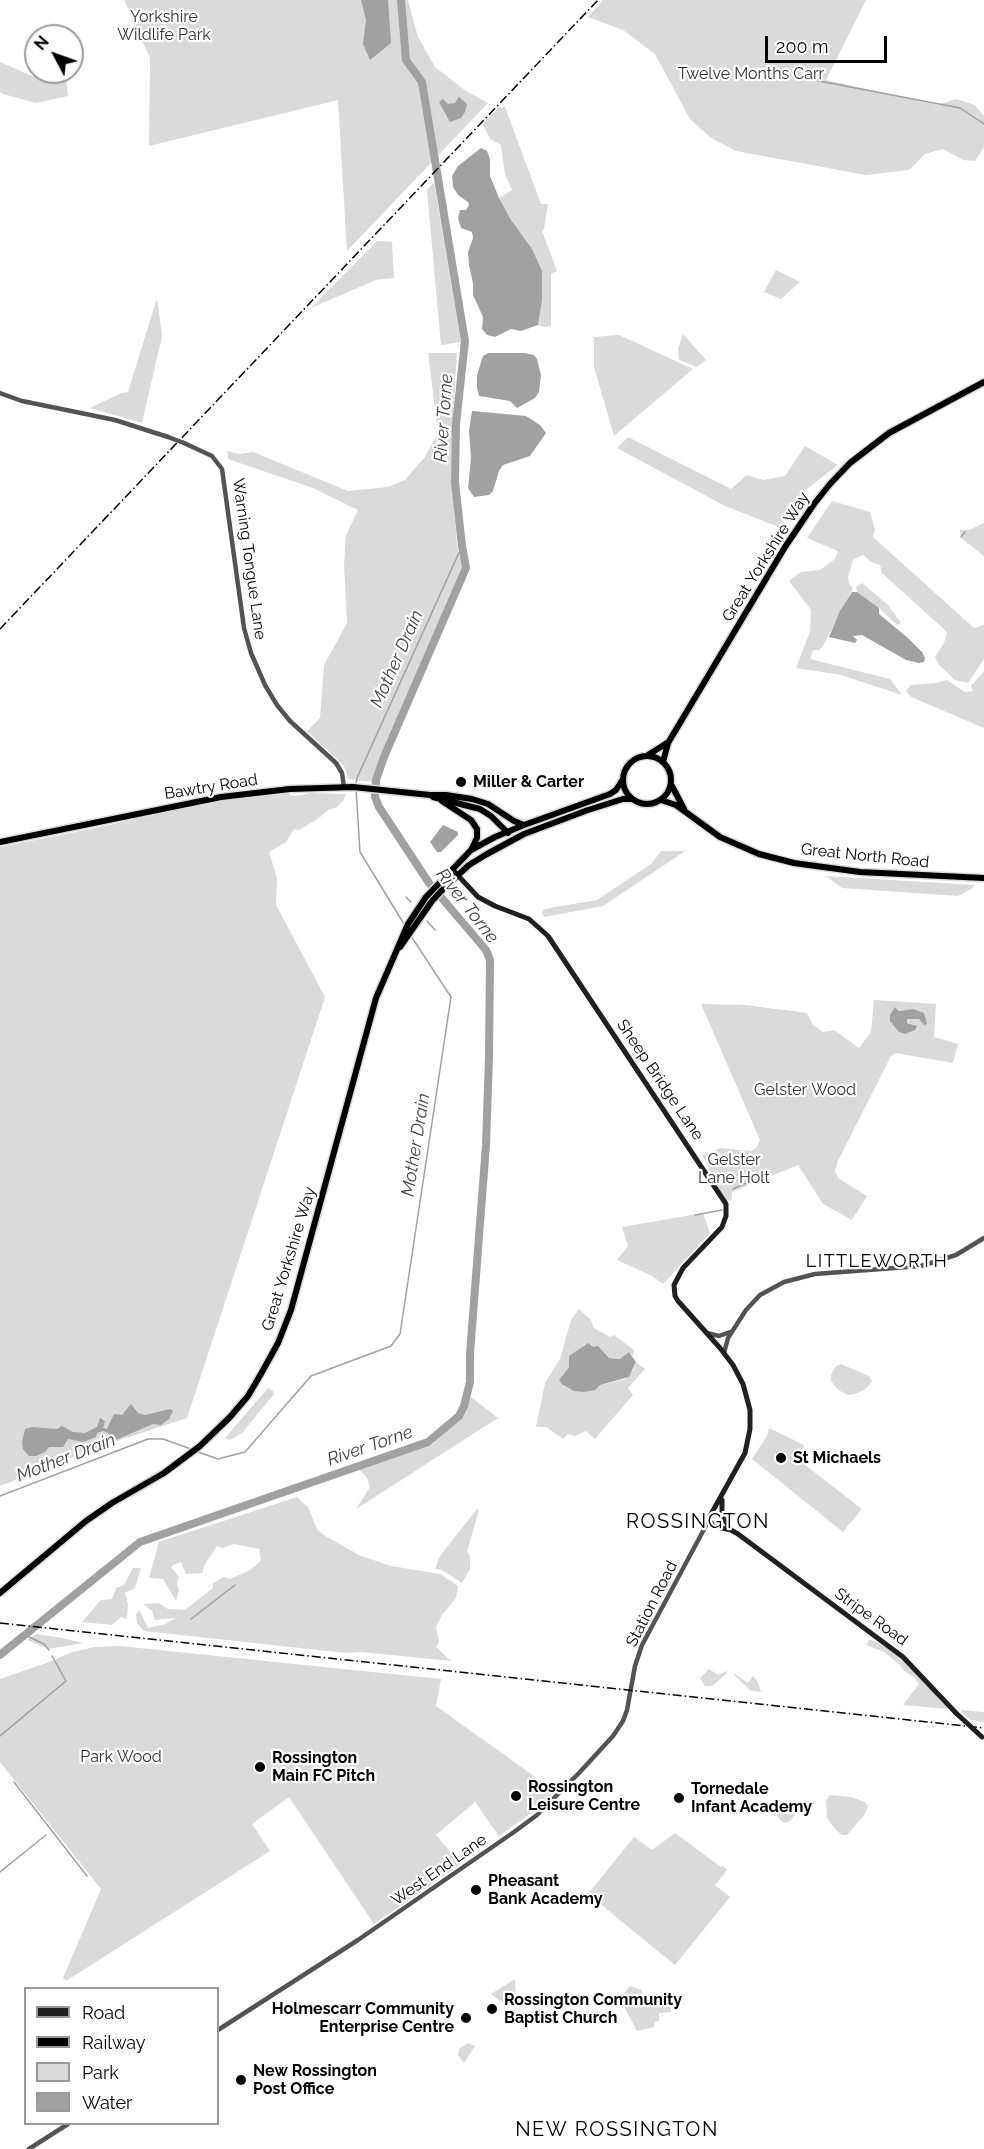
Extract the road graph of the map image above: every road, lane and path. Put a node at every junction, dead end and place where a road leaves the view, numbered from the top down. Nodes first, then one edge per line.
1 (984, 381) edge
2 (0, 393) edge
3 (668, 743) junction
4 (647, 756) junction
5 (663, 762) junction
6 (623, 779) junction
7 (671, 784) junction
8 (344, 787) junction
9 (430, 795) junction
10 (632, 799) junction
11 (441, 800) junction
12 (661, 800) junction
13 (685, 812) junction
14 (506, 817) junction
15 (524, 825) junction
16 (509, 831) junction
17 (513, 839) junction
18 (0, 842) edge
19 (471, 850) junction
20 (452, 869) junction
21 (457, 875) junction
22 (984, 878) edge
23 (429, 899) junction
24 (405, 936) junction
25 (984, 1238) edge
26 (732, 1331) junction
27 (706, 1333) junction
28 (724, 1353) junction
29 (723, 1495) junction
30 (723, 1517) junction
31 (710, 1518) junction
32 (718, 1527) junction
33 (731, 1530) junction
34 (702, 1533) junction
35 (0, 1593) edge
36 (632, 1689) joint
37 (983, 1737) edge
38 (219, 2029) edge
39 (66, 2125) edge
40 (29, 2149) edge

1 - 3 highway, Great Yorkshire Way
2 - 8 street, Warning Tongue Lane, bridge
3 - 4 highway, Great Yorkshire Way
3 - 5 highway, Great Yorkshire Way
4 - 5 highway
4 - 6 highway
5 - 7 highway
6 - 10 highway
6 - 15 highway, Great Yorkshire Way
7 - 12 highway
7 - 13 highway, Great North Road
8 - 9 highway, Bawtry Road
8 - 18 highway, Bawtry Road
9 - 11 highway, Bawtry Road
9 - 14 highway, Bawtry Road
10 - 12 highway
10 - 17 highway, Great Yorkshire Way
11 - 16 highway, Bawtry Road
11 - 19 highway
12 - 13 highway, Great North Road
13 - 22 highway, Great North Road
14 - 15 highway, Bawtry Road
14 - 16 highway, Bawtry Road
15 - 16 highway, Great Yorkshire Way
16 - 17 highway, Bawtry Road
16 - 19 highway, Great Yorkshire Way
17 - 21 highway, Great Yorkshire Way
19 - 20 highway, Great Yorkshire Way
20 - 21 main road, Sheep Bridge Lane
20 - 23 highway, Great Yorkshire Way
21 - 23 highway, Great Yorkshire Way
21 - 27 main road, Sheep Bridge Lane
23 - 24 highway, Great Yorkshire Way
23 - 24 highway, Great Yorkshire Way
24 - 35 highway, Great Yorkshire Way
25 - 26 street
26 - 27 street
26 - 28 street
27 - 28 main road, Sheep Bridge Lane
28 - 29 main road, Sheep Bridge Lane
29 - 30 main road, Sheep Bridge Lane
29 - 31 main road, Sheep Bridge Lane
30 - 31 main road
30 - 32 main road
30 - 33 main road, Stripe Road
31 - 32 main road
31 - 34 street, Station Road
32 - 33 main road, Stripe Road
32 - 34 street
33 - 37 main road, Stripe Road, bridge
34 - 36 street, Station Road
36 - 38 street, West End Lane
39 - 40 street

